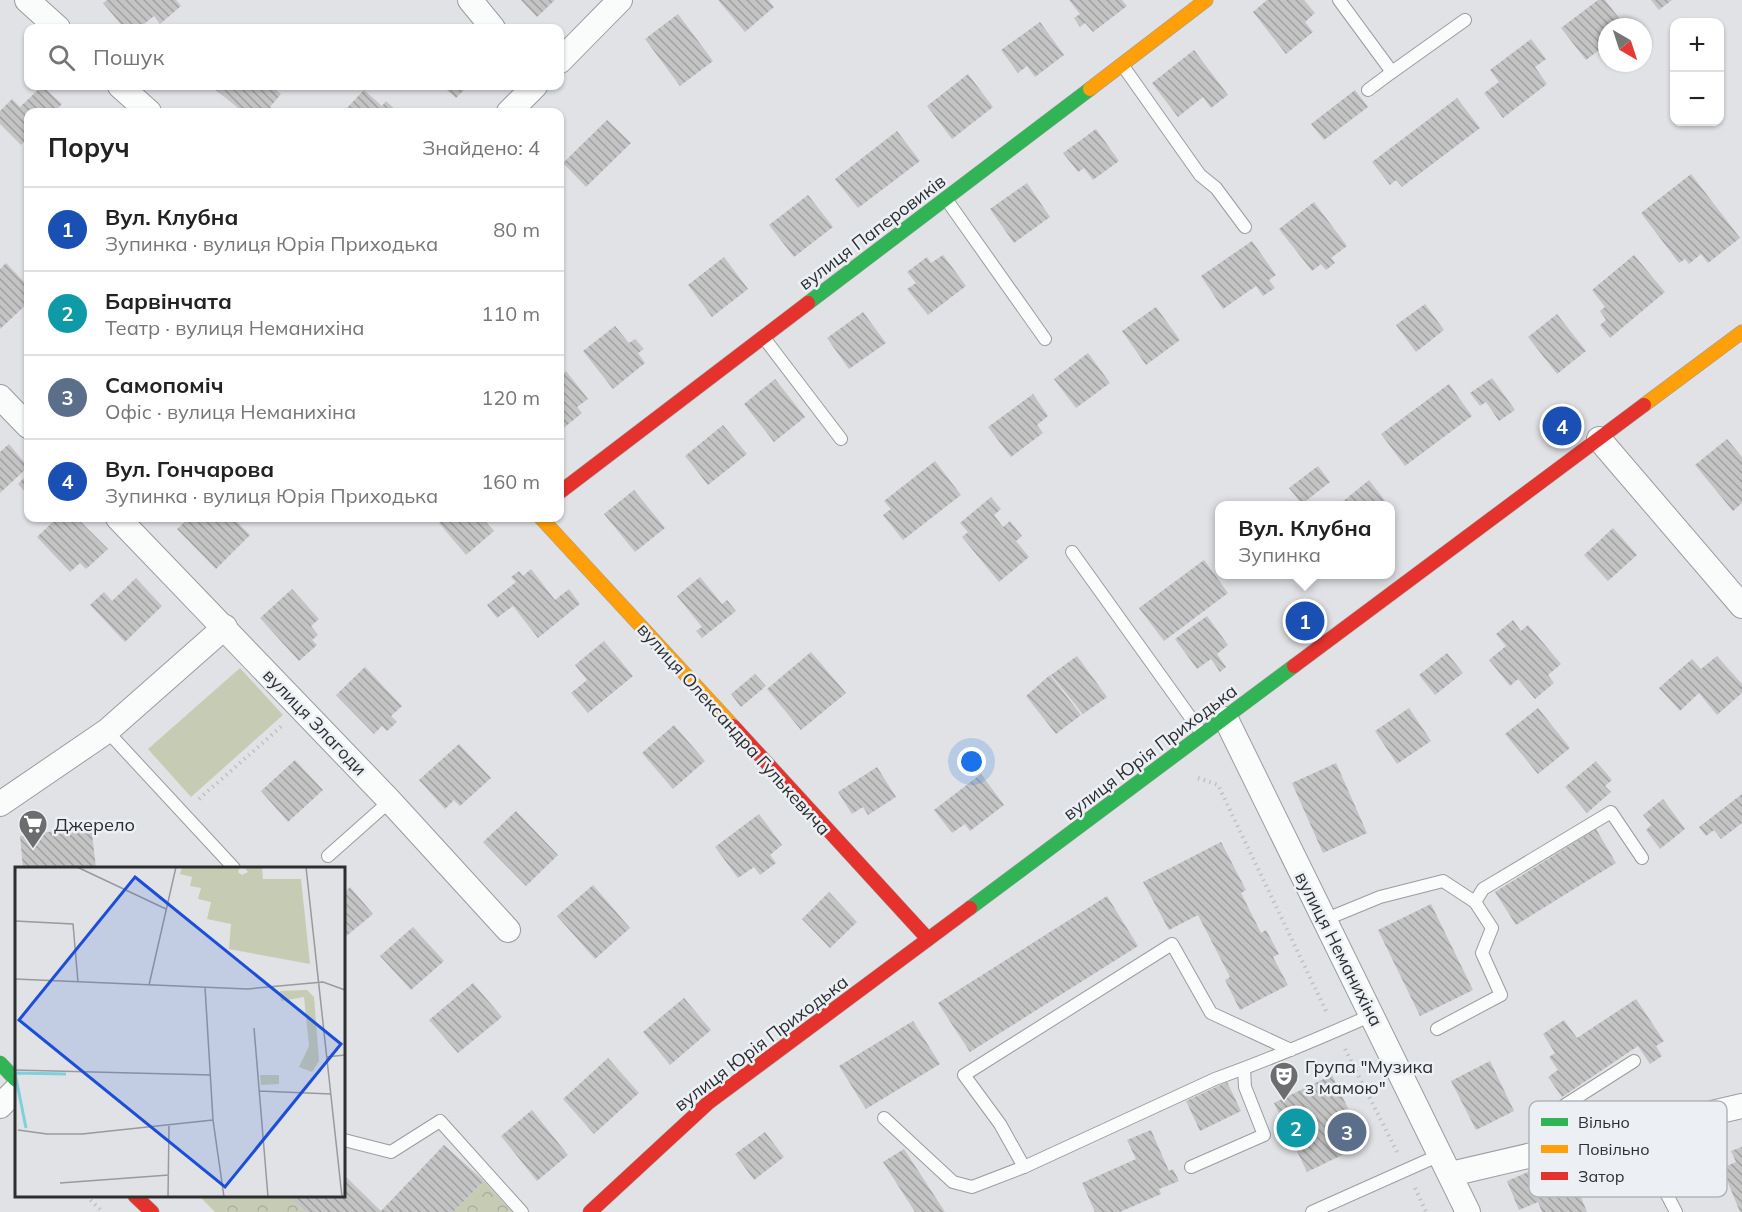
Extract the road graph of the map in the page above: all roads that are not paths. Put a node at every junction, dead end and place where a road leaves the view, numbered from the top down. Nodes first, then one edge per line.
1 (27, 0) edge
2 (470, 0) edge
3 (620, 0) edge
4 (1206, 0) edge
5 (1339, 0) edge
6 (1465, 20) dead end
7 (54, 24) edge
8 (490, 24) edge
9 (564, 57) edge
10 (1123, 66) junction
11 (1392, 72) junction
12 (124, 90) edge
13 (531, 90) edge
14 (1368, 90) dead end
15 (145, 108) edge
16 (513, 108) edge
17 (945, 198) junction
18 (1245, 227) dead end
19 (1742, 332) edge
20 (763, 337) junction
21 (1045, 339) dead end
22 (0, 397) edge
23 (24, 422) edge
24 (841, 439) dead end
25 (1599, 439) junction
26 (564, 489) edge
27 (122, 522) edge
28 (545, 522) edge
29 (1072, 552) dead end
30 (1742, 606) edge
31 (225, 627) junction
32 (1226, 719) junction
33 (107, 730) junction
34 (1204, 736) junction
35 (390, 801) junction
36 (0, 804) edge
37 (328, 856) dead end
38 (1642, 858) dead end
39 (233, 867) edge
40 (1475, 903) junction
41 (1324, 920) junction
42 (508, 930) dead end
43 (928, 939) junction
44 (1372, 1015) junction
45 (1437, 1029) dead end
46 (1291, 1050) junction
47 (1634, 1061) dead end
48 (0, 1063) edge
49 (1244, 1069) junction
50 (15, 1079) edge
51 (15, 1091) edge
52 (1571, 1101) edge
53 (0, 1106) edge
54 (1742, 1106) edge
55 (1727, 1109) edge
56 (884, 1118) dead end
57 (345, 1140) edge
58 (1529, 1152) edge
59 (1446, 1164) junction
60 (1024, 1167) junction
61 (1191, 1167) dead end
62 (136, 1197) edge
63 (1668, 1197) edge
64 (152, 1212) edge
65 (522, 1212) edge
66 (590, 1212) edge
67 (1312, 1212) edge
68 (1468, 1212) edge
69 (1676, 1212) edge

1 - 7 street
2 - 8 street
3 - 9 street
4 - 10 street, вулиця Паперовиків
5 - 11 lane
6 - 11 lane
10 - 17 street, вулиця Паперовиків
10 - 18 lane
11 - 14 lane
12 - 15 street
13 - 16 street
17 - 20 street, вулиця Паперовиків
17 - 21 lane
19 - 25 street, вулиця Юрія Приходька
20 - 24 lane
20 - 26 street, вулиця Паперовиків
22 - 23 street
25 - 30 street
25 - 32 street, вулиця Юрія Приходька
27 - 31 street, вулиця Злагоди
28 - 43 street, вулиця Олександра Гулькевича
29 - 34 lane
31 - 33 street
31 - 35 street, вулиця Злагоди
32 - 34 street, вулиця Юрія Приходька
32 - 41 street, вулиця Неманихіна
33 - 36 street
33 - 39 lane
34 - 43 street, вулиця Юрія Приходька
35 - 37 lane
35 - 42 street, вулиця Злагоди
38 - 40 lane
40 - 41 lane
40 - 45 lane
41 - 44 street, вулиця Неманихіна
43 - 66 street, вулиця Юрія Приходька
44 - 46 lane
44 - 59 street, вулиця Неманихіна
46 - 49 lane
46 - 60 lane
47 - 52 lane
48 - 50 street
49 - 60 lane
49 - 61 lane
51 - 53 street
54 - 55 street
56 - 60 lane
57 - 65 lane
58 - 59 street
59 - 67 lane
59 - 68 street, вулиця Неманихіна
62 - 64 street
63 - 69 lane

